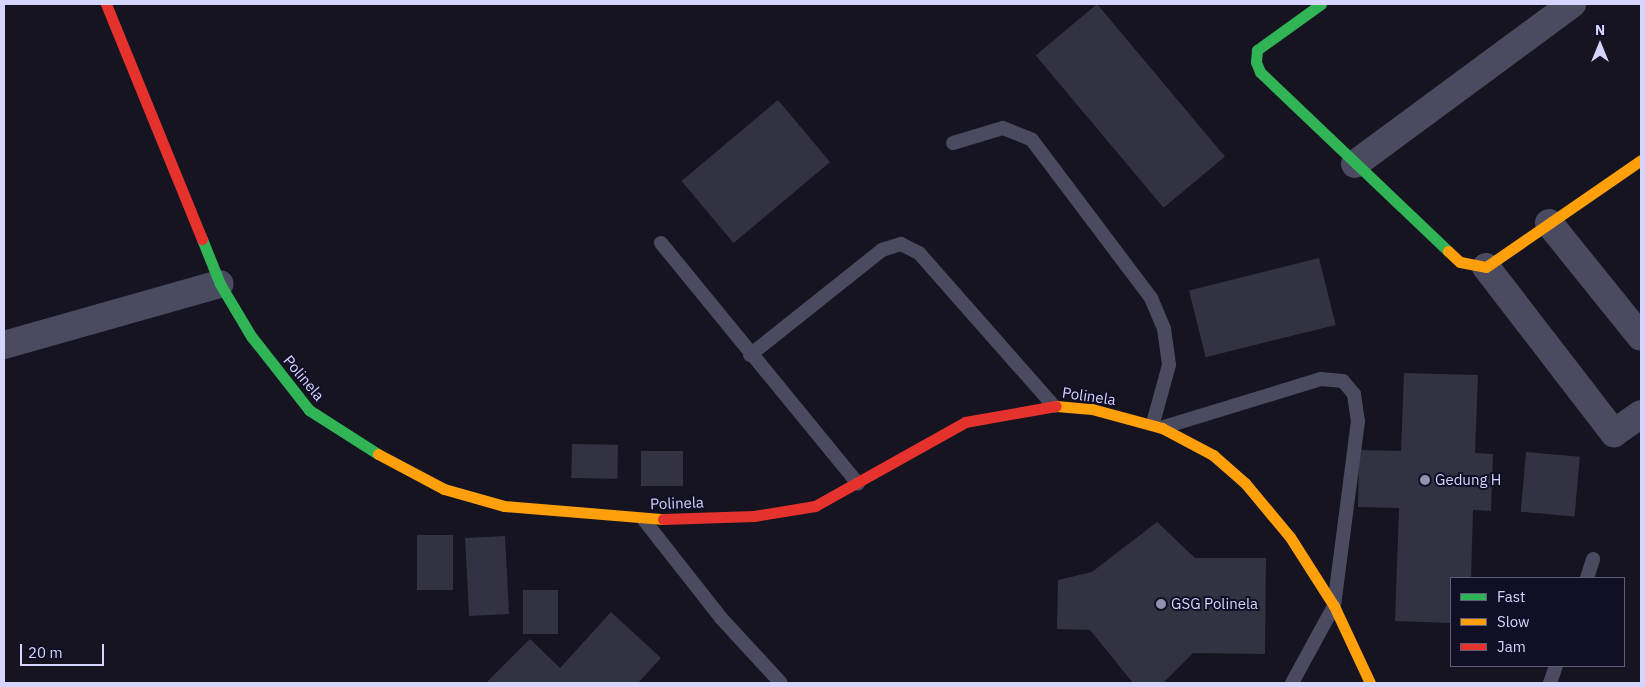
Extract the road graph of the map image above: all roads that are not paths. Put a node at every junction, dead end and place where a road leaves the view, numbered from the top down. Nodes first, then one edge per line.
1 (106, 4) edge
2 (1321, 4) edge
3 (1572, 4) edge
4 (953, 143) dead end
5 (1641, 160) edge
6 (1356, 164) junction
7 (1549, 223) junction
8 (661, 243) dead end
9 (1486, 267) junction
10 (220, 284) junction
11 (1641, 337) edge
12 (4, 345) edge
13 (750, 355) junction
14 (1054, 406) junction
15 (1641, 414) edge
16 (1157, 426) junction
17 (858, 484) junction
18 (644, 520) junction
19 (1593, 559) dead end
20 (1587, 577) edge
21 (1334, 606) junction
22 (1556, 667) edge
23 (781, 683) edge
24 (1292, 683) edge
25 (1370, 683) edge
26 (1550, 683) edge

1 - 10 street, Polinela
2 - 6 street
3 - 6 street
4 - 16 lane
5 - 7 street
6 - 9 street
7 - 9 street
7 - 11 street
8 - 13 lane
9 - 15 street
10 - 12 street
10 - 18 street, Polinela
13 - 14 lane
13 - 17 lane
14 - 16 street, Polinela
14 - 17 street, Polinela
16 - 21 street, Polinela
16 - 21 lane
17 - 18 street, Polinela
18 - 23 lane
19 - 20 lane
21 - 24 lane
21 - 25 street, Polinela
22 - 26 lane

